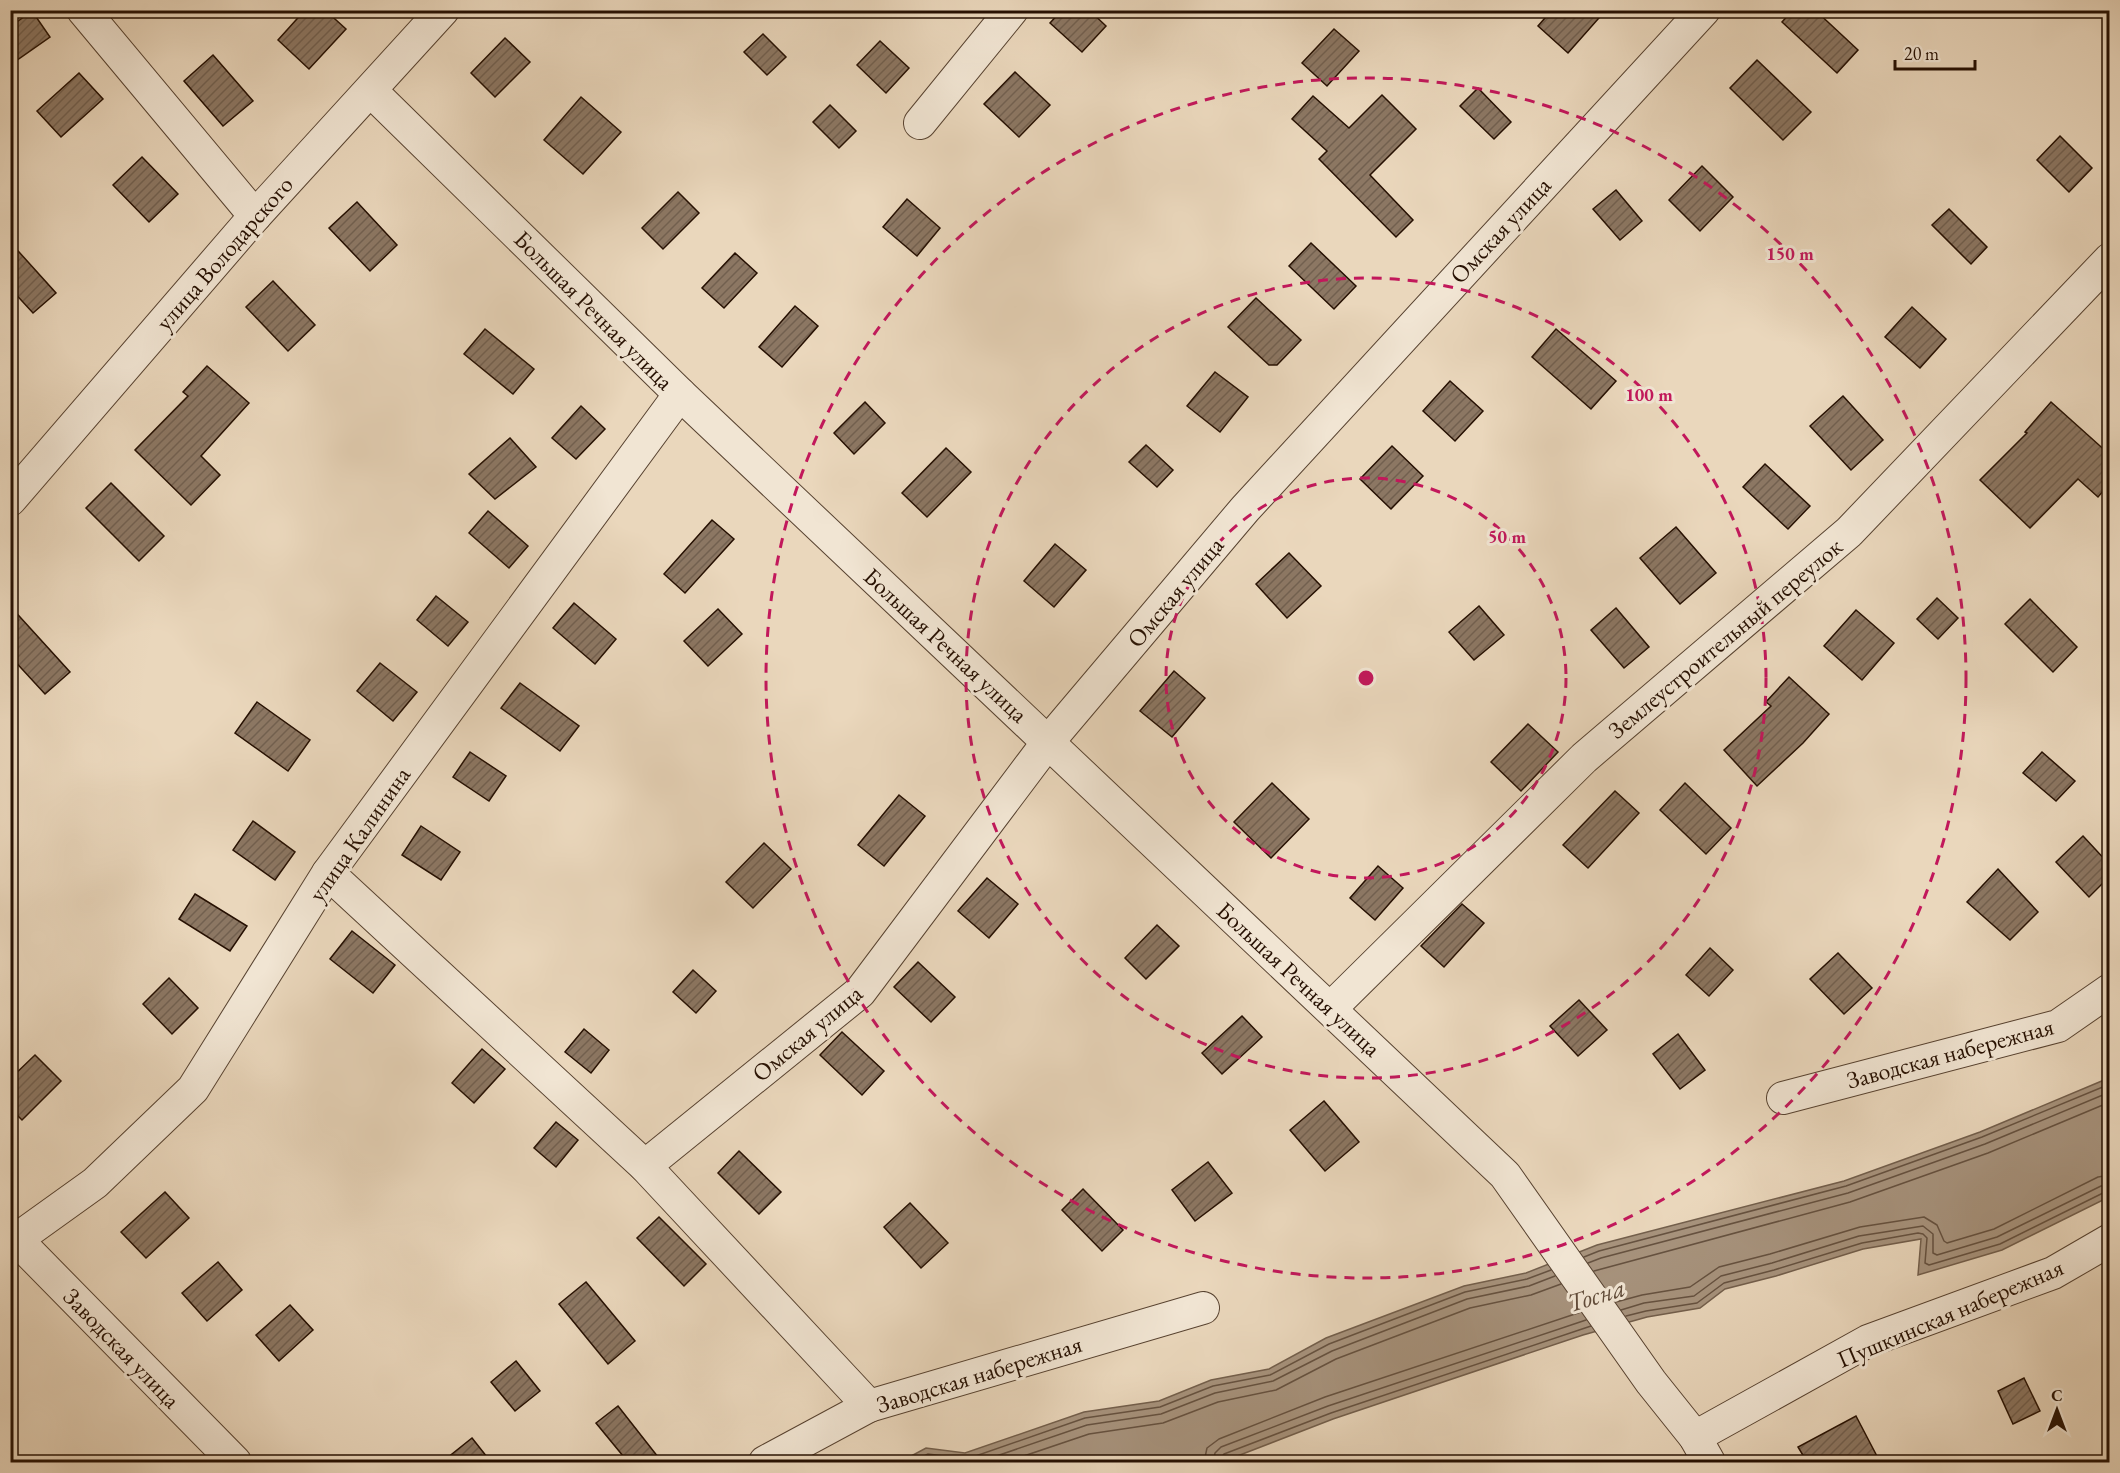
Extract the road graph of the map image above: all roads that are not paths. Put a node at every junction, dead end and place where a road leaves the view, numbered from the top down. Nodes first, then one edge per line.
1 (83, 10) edge
2 (443, 10) edge
3 (1012, 10) edge
4 (1704, 10) edge
5 (371, 91) junction
6 (920, 123) dead end
7 (255, 216) junction
8 (2109, 259) edge
9 (680, 394) junction
10 (10, 500) edge
11 (1048, 741) junction
12 (328, 873) junction
13 (2109, 990) edge
14 (1331, 1008) junction
15 (1783, 1098) dead end
16 (645, 1166) junction
17 (12, 1239) edge
18 (2109, 1240) edge
19 (1203, 1308) dead end
20 (869, 1406) junction
21 (1702, 1450) edge
22 (235, 1462) edge
23 (765, 1462) edge

1 - 7 street
2 - 5 street, улица Володарского
3 - 6 street
4 - 11 street, Омская улица
5 - 7 street, улица Володарского
5 - 9 street, Большая Речная улица
7 - 10 street, улица Володарского
8 - 14 street, Землеустроительный переулок
9 - 11 street, Большая Речная улица
9 - 12 street, улица Калинина
11 - 14 street, Большая Речная улица
11 - 16 street, Омская улица
12 - 16 street
12 - 17 street, улица Калинина
13 - 15 street, Заводская набережная
14 - 21 street, Большая Речная улица
16 - 20 street
17 - 22 street, Заводская улица
18 - 21 street, Пушкинская набережная
19 - 20 street, Заводская набережная
20 - 23 street, Заводская набережная

